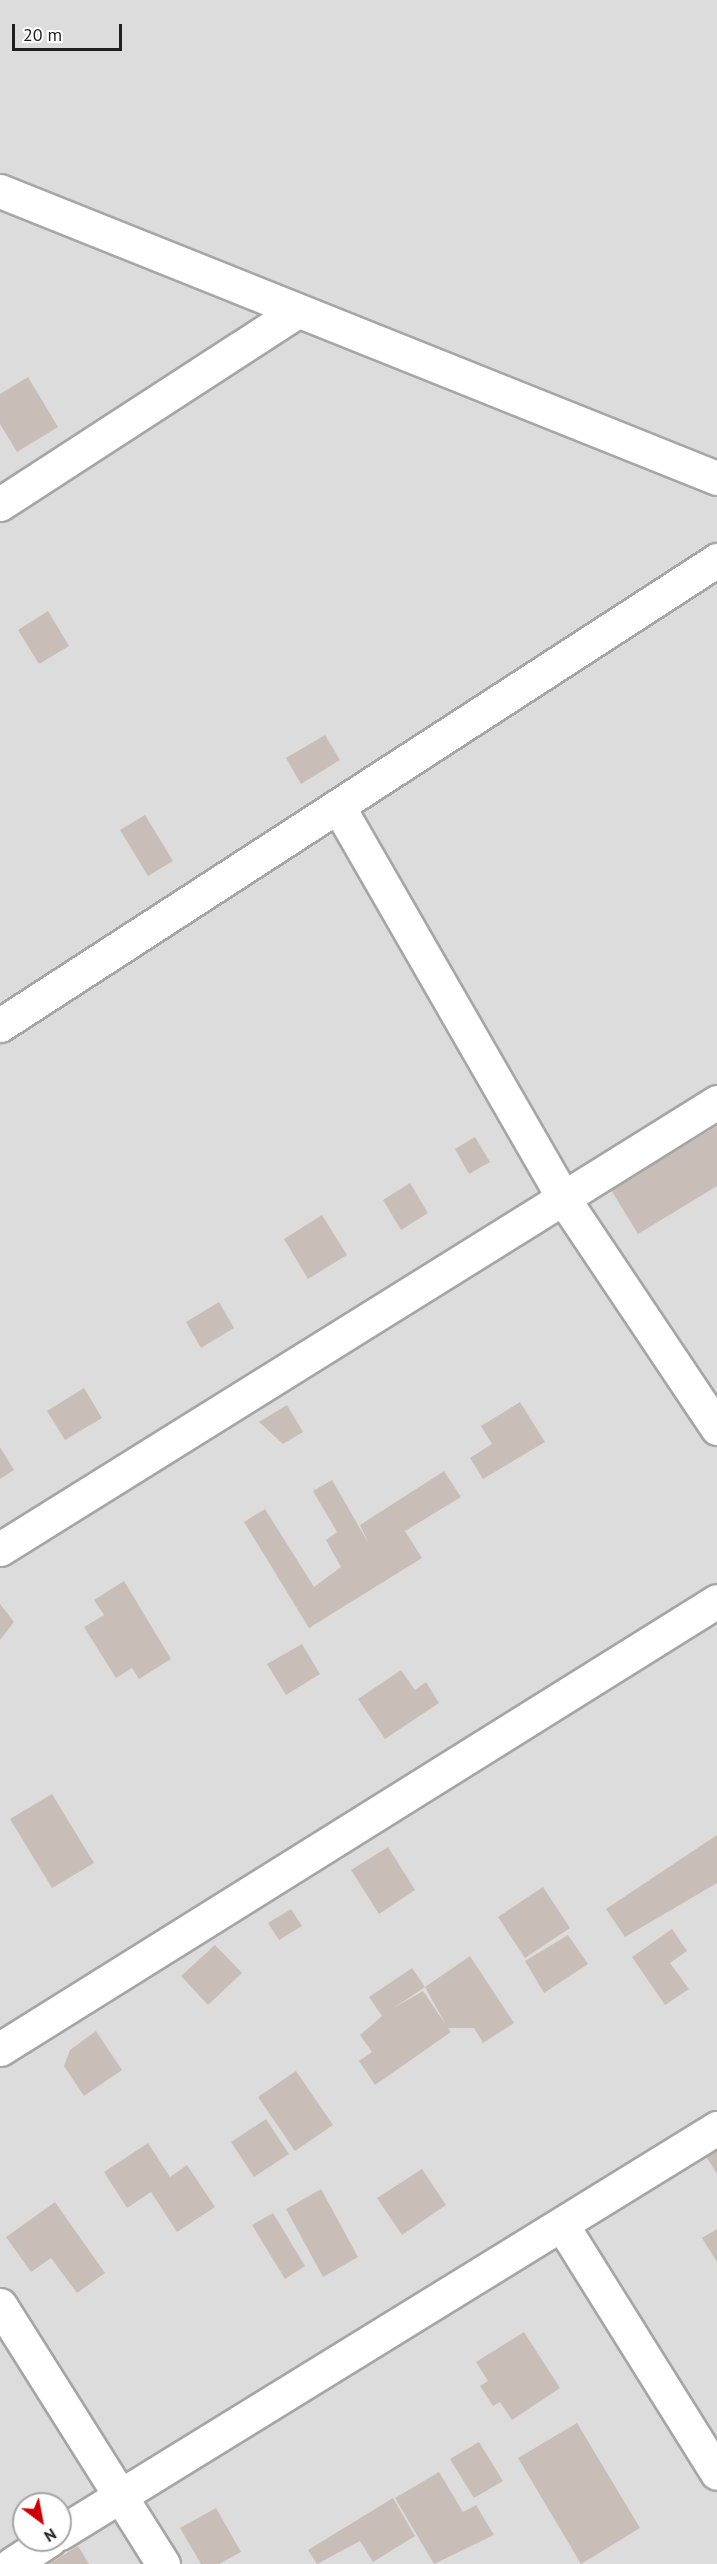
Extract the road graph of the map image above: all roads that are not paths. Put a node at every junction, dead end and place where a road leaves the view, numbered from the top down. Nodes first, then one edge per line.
1 (0, 191) edge
2 (294, 313) junction
3 (717, 478) edge
4 (0, 504) edge
5 (717, 560) edge
6 (338, 806) junction
7 (0, 1025) edge
8 (717, 1102) edge
9 (563, 1198) junction
10 (717, 1428) edge
11 (0, 1549) edge
12 (717, 1601) edge
13 (0, 2049) edge
14 (717, 2128) edge
15 (562, 2225) junction
16 (0, 2305) edge
17 (717, 2473) edge
18 (120, 2495) junction
19 (72, 2525) edge
20 (31, 2552) edge
21 (12, 2564) edge
22 (163, 2564) edge

1 - 2 street
2 - 3 street
2 - 4 street
5 - 6 street
6 - 7 street
6 - 9 street
8 - 9 street
9 - 10 street
9 - 11 street
12 - 13 street
14 - 15 street
15 - 17 street
15 - 18 street
16 - 18 street
18 - 19 street
18 - 22 street
20 - 21 street

